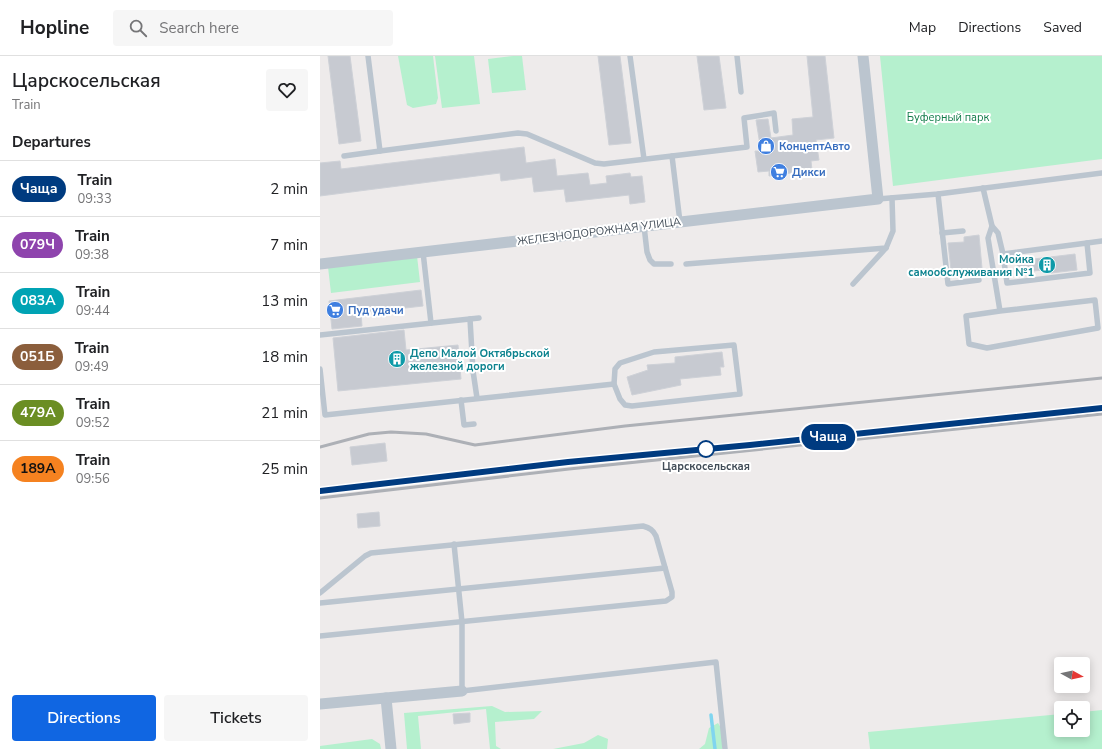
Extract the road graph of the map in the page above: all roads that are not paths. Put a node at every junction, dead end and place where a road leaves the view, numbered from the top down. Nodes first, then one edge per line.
1 (368, 56) edge
2 (630, 56) edge
3 (737, 56) edge
4 (864, 56) edge
5 (741, 92) dead end
6 (776, 131) dead end
7 (380, 151) junction
8 (344, 156) dead end
9 (672, 156) junction
10 (644, 159) junction
11 (1102, 173) edge
12 (983, 188) junction
13 (938, 194) junction
14 (892, 198) junction
15 (878, 199) junction
16 (680, 222) junction
17 (644, 226) junction
18 (992, 226) junction
19 (963, 231) dead end
20 (942, 233) junction
21 (1102, 241) edge
22 (1087, 243) junction
23 (886, 248) junction
24 (423, 252) junction
25 (1003, 254) junction
26 (320, 264) edge
27 (671, 264) dead end
28 (686, 264) dead end
29 (979, 280) dead end
30 (853, 284) dead end
31 (1000, 311) junction
32 (479, 318) dead end
33 (470, 319) junction
34 (431, 323) junction
35 (320, 335) edge
36 (320, 369) edge
37 (614, 384) junction
38 (477, 398) junction
39 (461, 400) junction
40 (474, 424) dead end
41 (454, 544) junction
42 (665, 568) junction
43 (459, 590) junction
44 (320, 593) edge
45 (320, 603) edge
46 (462, 622) junction
47 (320, 636) edge
48 (462, 691) junction
49 (386, 698) junction
50 (320, 704) edge
51 (391, 749) edge
52 (725, 749) edge

1 - 7 lane
2 - 10 lane
3 - 5 lane
4 - 15 street
6 - 9 lane
7 - 8 lane
7 - 10 lane
9 - 10 lane
9 - 16 lane
11 - 12 lane
12 - 13 lane
12 - 18 lane
13 - 14 lane
13 - 20 lane
14 - 15 lane
14 - 23 lane
15 - 16 street, ЖЕЛЕЗНОДОРОЖНАЯ УЛИЦА
16 - 17 street, ЖЕЛЕЗНОДОРОЖНАЯ УЛИЦА
17 - 24 street, ЖЕЛЕЗНОДОРОЖНАЯ УЛИЦА
17 - 27 lane
18 - 25 lane
18 - 31 lane
19 - 20 lane
20 - 29 lane
21 - 22 lane
22 - 25 lane
22 - 25 lane
23 - 28 lane
23 - 30 lane
24 - 26 street, ЖЕЛЕЗНОДОРОЖНАЯ УЛИЦА
24 - 34 lane
31 - 31 lane
32 - 33 lane
33 - 34 lane
33 - 38 lane
34 - 35 lane
36 - 39 lane
37 - 37 lane
37 - 38 lane
38 - 39 lane
39 - 40 lane
41 - 42 lane
41 - 43 lane
41 - 44 lane
42 - 43 lane
42 - 46 lane
43 - 45 lane
43 - 46 lane
46 - 47 lane
46 - 48 lane
48 - 49 street
48 - 52 lane
49 - 50 street
49 - 51 street

